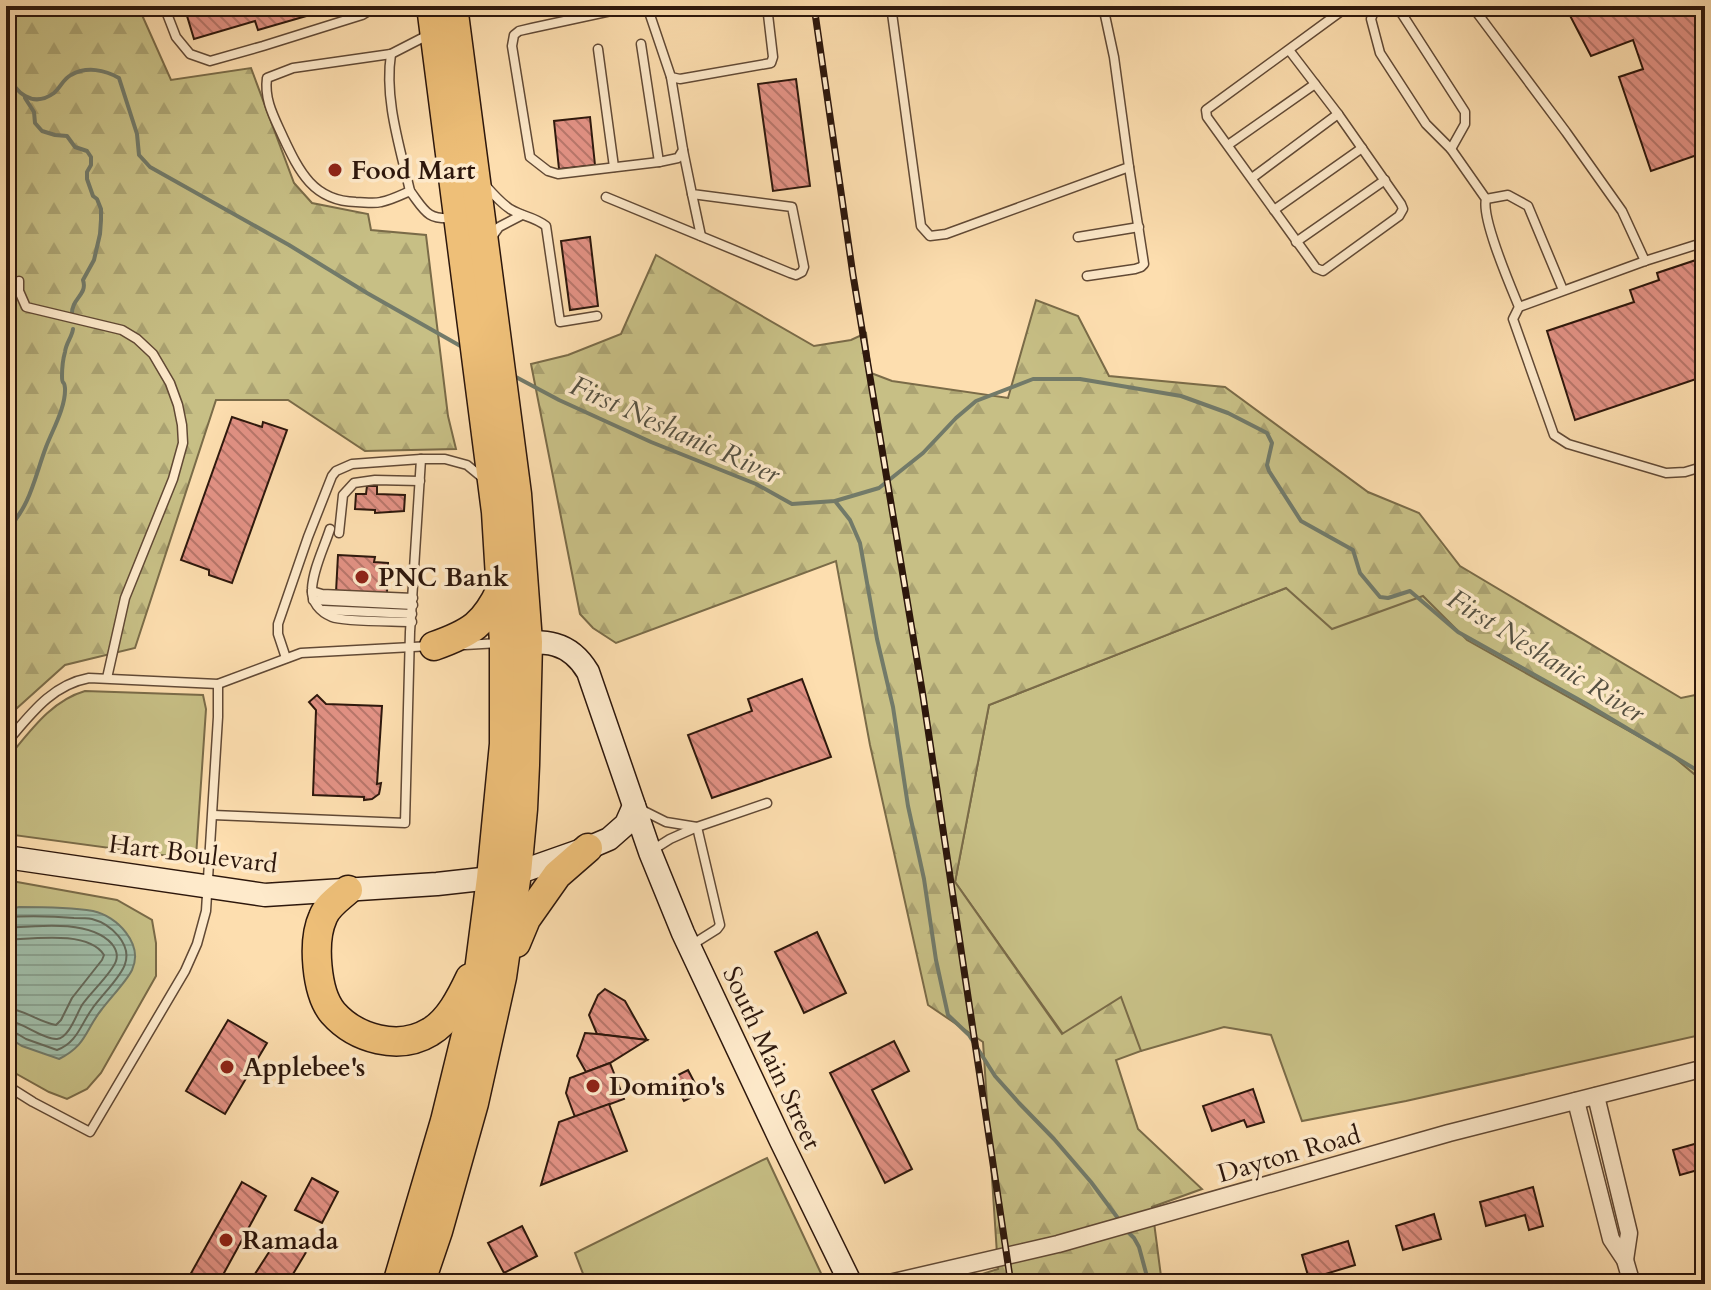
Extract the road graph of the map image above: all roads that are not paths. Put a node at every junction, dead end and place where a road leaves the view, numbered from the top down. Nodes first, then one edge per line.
1 (164, 6) edge
2 (377, 6) edge
3 (453, 6) edge
4 (634, 6) edge
5 (647, 6) edge
6 (767, 6) edge
7 (891, 6) edge
8 (1103, 6) edge
9 (1354, 6) edge
10 (1376, 6) edge
11 (1393, 6) edge
12 (1472, 6) edge
13 (432, 19) edge
14 (641, 44) dead end
15 (598, 49) dead end
16 (1289, 50) junction
17 (391, 54) junction
18 (671, 77) junction
19 (1315, 84) junction
20 (1338, 114) junction
21 (1228, 145) junction
22 (1362, 148) junction
23 (1451, 149) junction
24 (683, 150) junction
25 (659, 162) junction
26 (614, 167) junction
27 (1129, 167) junction
28 (475, 173) junction
29 (1252, 178) junction
30 (1385, 180) junction
31 (410, 191) junction
32 (692, 194) junction
33 (606, 197) dead end
34 (1486, 199) junction
35 (1274, 210) junction
36 (523, 215) junction
37 (458, 218) junction
38 (1139, 227) junction
39 (701, 236) junction
40 (1078, 237) dead end
41 (1296, 242) junction
42 (1705, 242) edge
43 (486, 246) junction
44 (1645, 261) junction
45 (1087, 276) dead end
46 (19, 281) dead end
47 (1563, 290) junction
48 (1519, 307) junction
49 (597, 316) dead end
50 (484, 330) junction
51 (493, 398) junction
52 (421, 459) junction
53 (1705, 466) edge
54 (420, 481) junction
55 (493, 489) junction
56 (501, 588) junction
57 (312, 595) junction
58 (413, 610) junction
59 (516, 643) junction
60 (422, 646) junction
61 (286, 658) junction
62 (107, 678) junction
63 (218, 684) junction
64 (6, 743) edge
65 (767, 803) dead end
66 (634, 806) junction
67 (213, 815) junction
68 (697, 827) junction
69 (598, 844) junction
70 (650, 852) junction
71 (6, 857) edge
72 (504, 876) junction
73 (209, 887) junction
74 (348, 890) junction
75 (689, 946) junction
76 (482, 952) junction
77 (502, 977) junction
78 (1705, 1068) edge
79 (6, 1085) edge
80 (1596, 1096) junction
81 (1576, 1101) junction
82 (1625, 1260) junction
83 (397, 1284) edge
84 (420, 1284) edge
85 (851, 1284) edge
86 (885, 1284) edge
87 (1632, 1284) edge

1 - 2 lane
3 - 28 highway
4 - 26 lane
5 - 18 lane
6 - 18 lane
7 - 27 lane
8 - 27 lane
9 - 16 lane
10 - 23 lane
11 - 23 lane
12 - 44 lane
13 - 17 lane
13 - 37 highway
14 - 25 lane
15 - 26 lane
16 - 19 lane
16 - 21 lane
17 - 31 lane
17 - 31 lane
18 - 24 lane
19 - 20 lane
19 - 21 lane
20 - 22 lane
20 - 29 lane
21 - 29 lane
22 - 30 lane
22 - 35 lane
23 - 34 lane
24 - 25 lane
24 - 32 lane
25 - 26 lane
27 - 38 lane
28 - 36 lane
28 - 43 highway
29 - 35 lane
30 - 41 lane
30 - 41 lane
31 - 37 lane
32 - 39 lane
32 - 39 lane
33 - 39 lane
34 - 47 lane
34 - 48 lane
35 - 41 lane
36 - 43 lane
36 - 49 lane
37 - 50 highway
38 - 40 lane
38 - 45 lane
42 - 44 lane
43 - 50 highway
44 - 47 lane
46 - 62 lane
47 - 48 lane
48 - 53 lane
50 - 51 highway
51 - 55 highway
51 - 59 highway
52 - 54 lane
52 - 55 lane
52 - 61 lane
54 - 57 lane
54 - 58 lane
55 - 56 highway
56 - 59 highway
56 - 60 highway
57 - 58 lane
57 - 58 lane
58 - 60 lane
59 - 60 lane
59 - 66 street, South Main Street
59 - 72 highway
60 - 61 lane
60 - 67 lane
61 - 63 lane
62 - 63 lane
62 - 64 lane
63 - 67 lane
65 - 68 lane
66 - 68 lane
66 - 69 street
66 - 70 street, South Main Street
67 - 73 lane
68 - 70 lane
68 - 75 lane
69 - 70 street
69 - 72 street
69 - 77 highway
70 - 75 street, South Main Street
71 - 73 street, Hart Boulevard
72 - 74 street, Hart Boulevard
72 - 76 highway
72 - 77 highway
73 - 74 street, Hart Boulevard
73 - 79 lane
74 - 76 highway
75 - 85 street, South Main Street
76 - 83 highway
77 - 84 highway
78 - 80 street, Dayton Road
80 - 81 street, Dayton Road
80 - 82 street
81 - 82 street
81 - 86 street, Dayton Road
82 - 87 street

